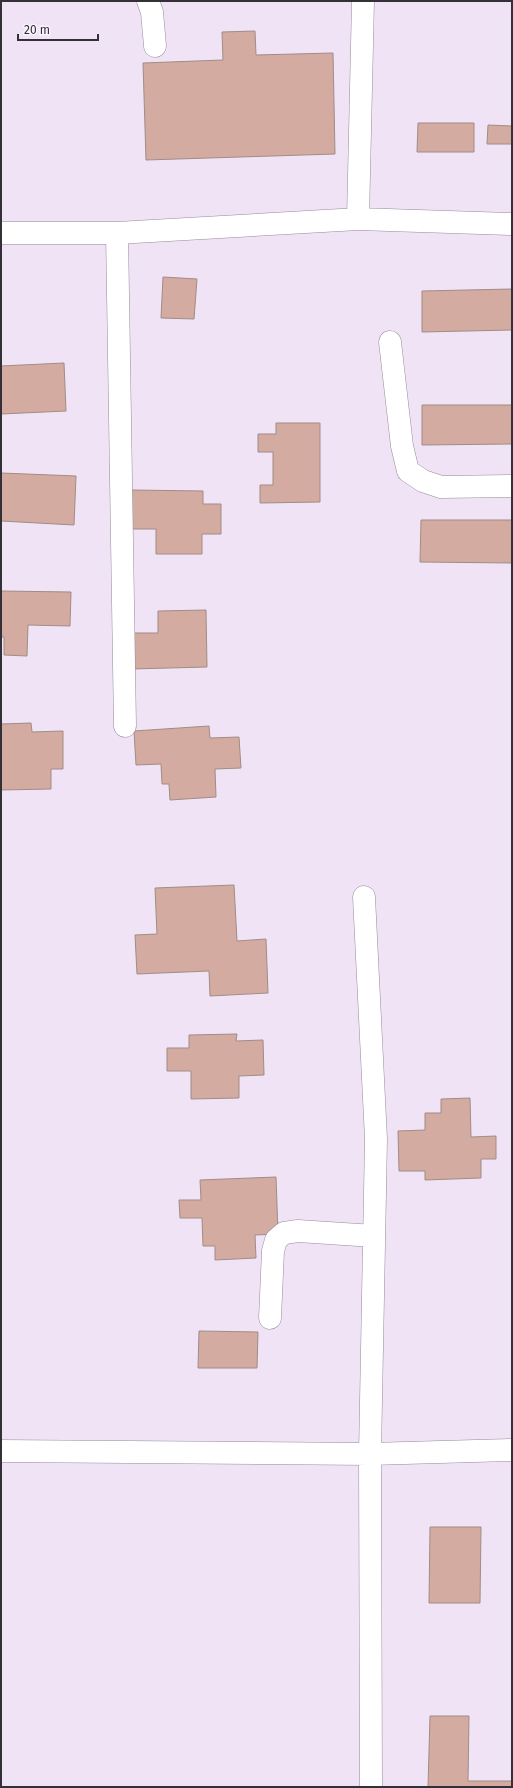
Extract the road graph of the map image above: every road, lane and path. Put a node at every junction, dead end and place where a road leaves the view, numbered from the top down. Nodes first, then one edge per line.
1 (148, 1) edge
2 (363, 1) edge
3 (155, 46) dead end
4 (358, 219) junction
5 (512, 224) edge
6 (1, 233) edge
7 (117, 233) junction
8 (390, 342) dead end
9 (512, 486) edge
10 (125, 726) dead end
11 (364, 897) dead end
12 (374, 1236) junction
13 (270, 1318) dead end
14 (512, 1450) edge
15 (1, 1451) edge
16 (370, 1454) junction
17 (371, 1787) edge

1 - 3 street
2 - 4 street
4 - 5 street
4 - 7 street
6 - 7 street
7 - 10 street
8 - 9 street
11 - 12 street
12 - 13 street
12 - 16 street
14 - 16 street
15 - 16 street
16 - 17 street

